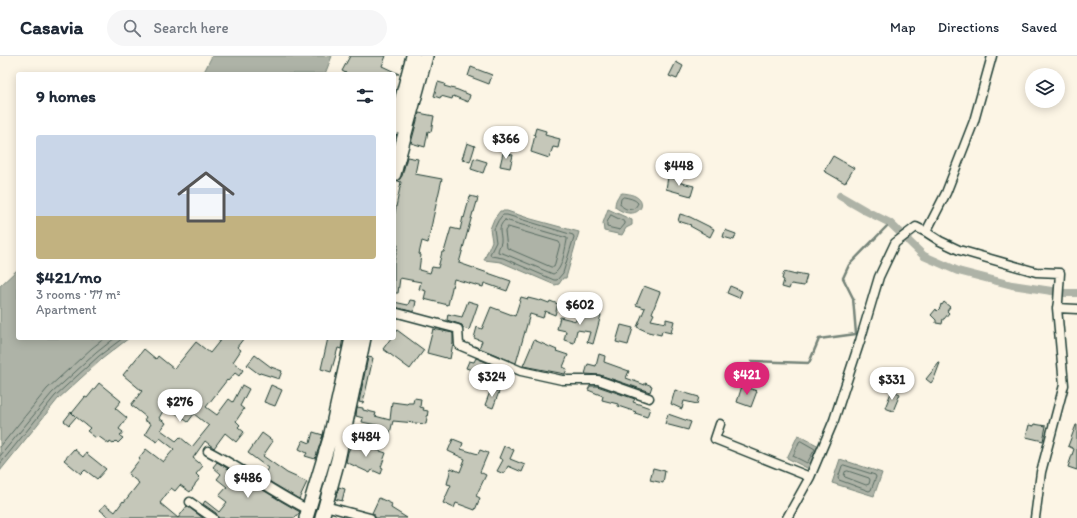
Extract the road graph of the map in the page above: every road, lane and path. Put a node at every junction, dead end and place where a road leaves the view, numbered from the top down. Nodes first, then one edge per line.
1 (413, 56) edge
2 (426, 56) edge
3 (992, 56) edge
4 (396, 120) edge
5 (396, 167) edge
6 (926, 232) junction
7 (1058, 305) junction
8 (1077, 309) edge
9 (396, 313) edge
10 (352, 340) edge
11 (364, 340) edge
12 (649, 398) dead end
13 (720, 424) dead end
14 (208, 451) dead end
15 (810, 476) junction
16 (190, 502) dead end
17 (323, 512) edge
18 (308, 514) edge
19 (213, 518) edge
20 (370, 518) edge
21 (786, 518) edge
22 (1035, 518) edge

1 - 4 main road
2 - 5 main road
3 - 6 street
6 - 7 street
6 - 15 street
7 - 8 street
7 - 22 street
9 - 12 street
10 - 18 main road
11 - 17 main road
13 - 15 street
14 - 18 street
15 - 21 street
16 - 19 street
17 - 20 street

